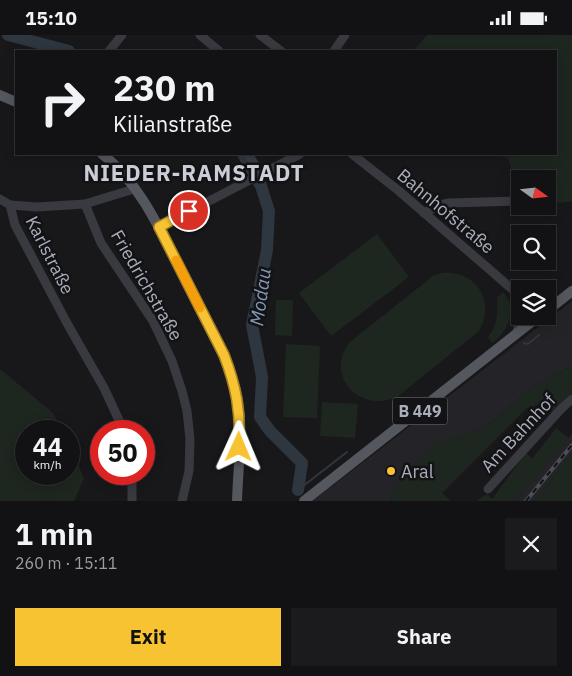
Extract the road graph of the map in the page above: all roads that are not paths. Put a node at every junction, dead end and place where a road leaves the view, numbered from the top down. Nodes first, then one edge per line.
1 (122, 35) edge
2 (200, 35) edge
3 (260, 35) edge
4 (345, 35) edge
5 (110, 50) edge
6 (218, 50) edge
7 (280, 50) edge
8 (335, 50) edge
9 (0, 95) edge
10 (15, 102) edge
11 (103, 155) edge
12 (249, 155) edge
13 (298, 155) edge
14 (353, 155) edge
15 (262, 174) junction
16 (134, 189) junction
17 (0, 199) edge
18 (511, 201) edge
19 (85, 204) junction
20 (10, 205) junction
21 (0, 209) edge
22 (424, 213) junction
23 (159, 227) junction
24 (511, 289) edge
25 (572, 291) edge
26 (556, 304) edge
27 (519, 325) edge
28 (528, 325) edge
29 (516, 334) junction
30 (572, 399) edge
31 (119, 420) edge
32 (132, 485) edge
33 (488, 489) dead end
34 (132, 501) edge
35 (182, 501) edge
36 (237, 501) edge
37 (304, 501) edge

1 - 5 street
2 - 6 street
3 - 7 street
4 - 8 street
9 - 10 main road
11 - 16 main road
12 - 15 street
13 - 15 street
14 - 22 street, Bahnhofstraße
15 - 23 street
16 - 19 street, Karlstraße
16 - 23 main road
17 - 20 street
18 - 22 street
19 - 20 street, Karlstraße
19 - 35 street, Friedrichstraße
20 - 21 street
20 - 31 street, Karlstraße
22 - 24 street, Bahnhofstraße
23 - 36 main road
25 - 26 main road
27 - 29 street
28 - 29 main road, B 449
29 - 37 main road, B 449
30 - 33 street, Am Bahnhof
32 - 34 street

